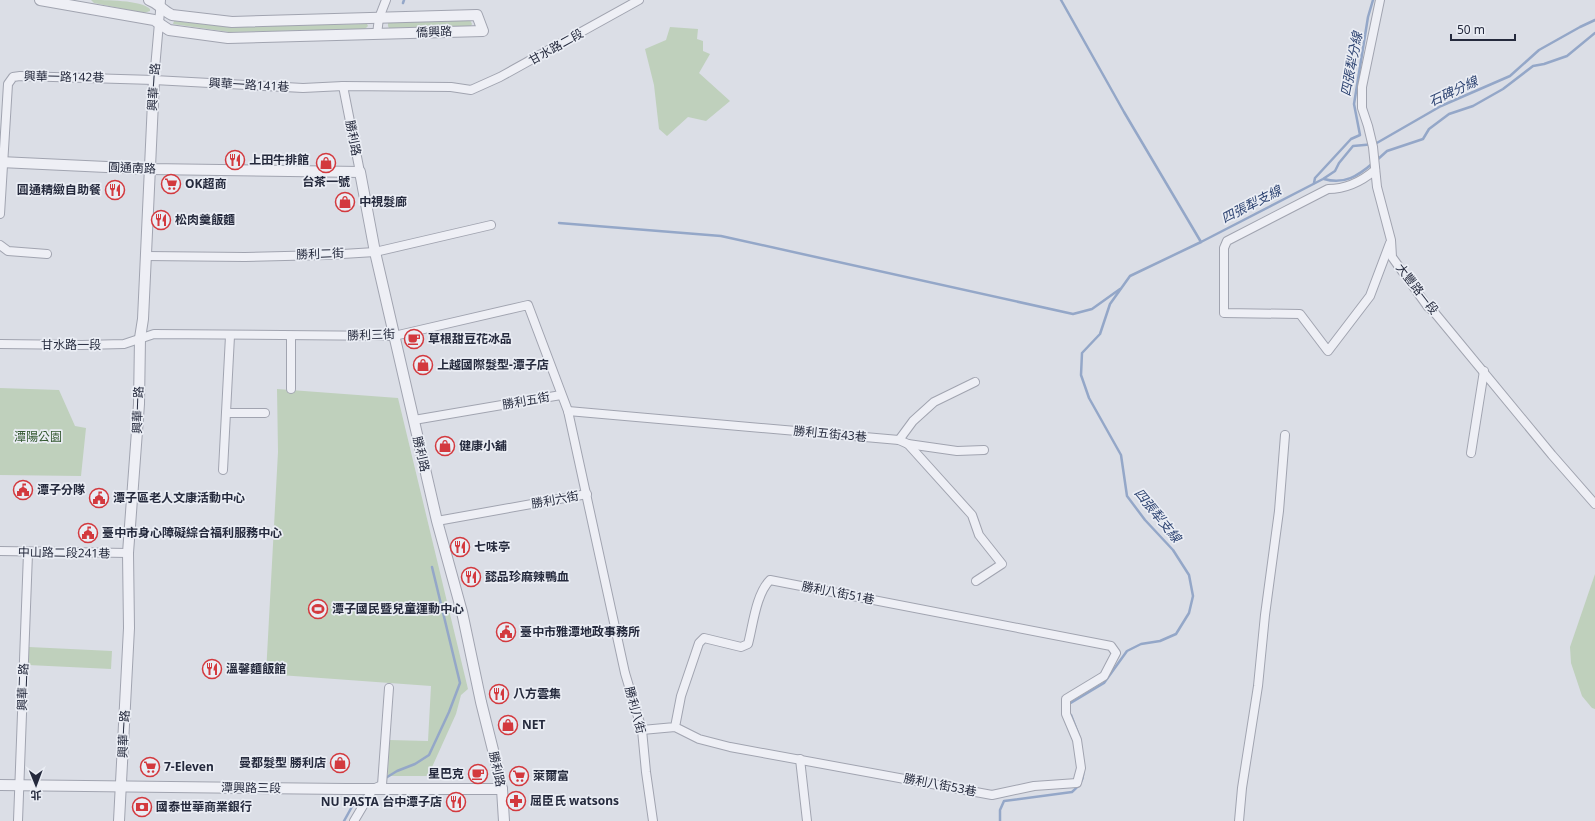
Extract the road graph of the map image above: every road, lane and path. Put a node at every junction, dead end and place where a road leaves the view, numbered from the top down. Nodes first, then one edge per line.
1 (40, 0) edge
2 (149, 0) edge
3 (386, 0) edge
4 (639, 0) edge
5 (1380, 0) edge
6 (83, 3) edge
7 (160, 4) edge
8 (379, 18) junction
9 (158, 23) junction
10 (377, 34) junction
11 (154, 80) junction
12 (343, 86) junction
13 (471, 90) joint
14 (1, 162) edge
15 (149, 169) junction
16 (1375, 170) junction
17 (360, 172) junction
18 (0, 214) edge
19 (492, 225) dead end
20 (1391, 240) junction
21 (0, 245) edge
22 (375, 252) junction
23 (47, 254) dead end
24 (146, 256) junction
25 (230, 336) junction
26 (291, 336) junction
27 (394, 336) junction
28 (140, 338) junction
29 (0, 344) edge
30 (1484, 371) junction
31 (975, 382) dead end
32 (291, 389) dead end
33 (561, 395) junction
34 (568, 411) junction
35 (226, 413) junction
36 (265, 413) dead end
37 (414, 420) junction
38 (1285, 435) dead end
39 (899, 440) junction
40 (908, 444) junction
41 (984, 450) dead end
42 (1471, 453) dead end
43 (223, 470) dead end
44 (587, 494) junction
45 (1595, 504) edge
46 (437, 521) junction
47 (0, 551) edge
48 (28, 552) junction
49 (128, 554) junction
50 (976, 581) dead end
51 (1111, 646) joint
52 (625, 673) joint
53 (389, 688) dead end
54 (675, 727) junction
55 (642, 730) junction
56 (800, 758) junction
57 (0, 785) edge
58 (20, 785) junction
59 (120, 787) junction
60 (374, 788) junction
61 (502, 789) junction
62 (18, 821) edge
63 (119, 821) edge
64 (354, 821) edge
65 (504, 821) edge
66 (653, 821) edge
67 (807, 821) edge
68 (1239, 821) edge

1 - 6 street, 僑興路
2 - 7 street, 僑興路
3 - 8 street
4 - 13 street, 甘水路二段
5 - 16 street, 大豐路一段
6 - 9 street, 僑興路
7 - 8 street, 僑興路
7 - 9 street, 興華一路
8 - 10 street
8 - 10 street, 僑興路
9 - 10 street, 僑興路
9 - 11 street, 興華一路
11 - 12 street, 興華一路141巷
11 - 14 street, 興華一路142巷
11 - 15 street, 興華一路
12 - 13 street, 興華一路141巷
12 - 17 street, 勝利路
14 - 15 street, 圓通南路
14 - 18 street
15 - 17 street, 圓通南路
15 - 24 street, 興華一路
16 - 20 street, 大豐路一段
16 - 20 street
17 - 22 street, 勝利路
19 - 22 street, 勝利二街
20 - 30 street, 大豐路一段
21 - 23 street
22 - 24 street, 勝利二街
22 - 27 street, 勝利路
24 - 28 street, 興華一路
25 - 26 street, 勝利三街
25 - 28 street, 勝利三街
25 - 35 street
26 - 27 street, 勝利三街
26 - 32 street
27 - 33 street, 勝利三街
27 - 37 street, 勝利路
28 - 29 street, 甘水路一段
28 - 49 street, 興華一路
30 - 42 street
30 - 45 street, 大豐路一段
31 - 39 street
33 - 34 street, 勝利五街
33 - 37 street, 勝利五街
34 - 39 street, 勝利五街43巷
34 - 44 street, 勝利五街
35 - 36 street
35 - 43 street
37 - 46 street, 勝利路
38 - 68 street
39 - 40 street, 勝利五街43巷
40 - 41 street
40 - 50 street, 勝利五街43巷
44 - 46 street, 勝利六街
44 - 52 street, 勝利六街
46 - 61 street, 勝利路
47 - 48 street, 中山路二段241巷
48 - 49 street, 中山路二段241巷
48 - 58 street, 興華二路
49 - 59 street, 興華一路
51 - 54 street, 勝利八街51巷
51 - 56 street, 勝利八街53巷
52 - 55 street, 勝利八街
53 - 60 street
54 - 55 street
54 - 56 street, 勝利八街53巷
55 - 66 street, 勝利八街
56 - 67 street
57 - 58 street, 潭興路三段
58 - 59 street, 潭興路三段
58 - 62 street, 興華二路
59 - 60 street, 潭興路三段
59 - 63 street, 興華一路
60 - 61 street, 潭興路三段
60 - 64 street
61 - 65 street, 勝利路

